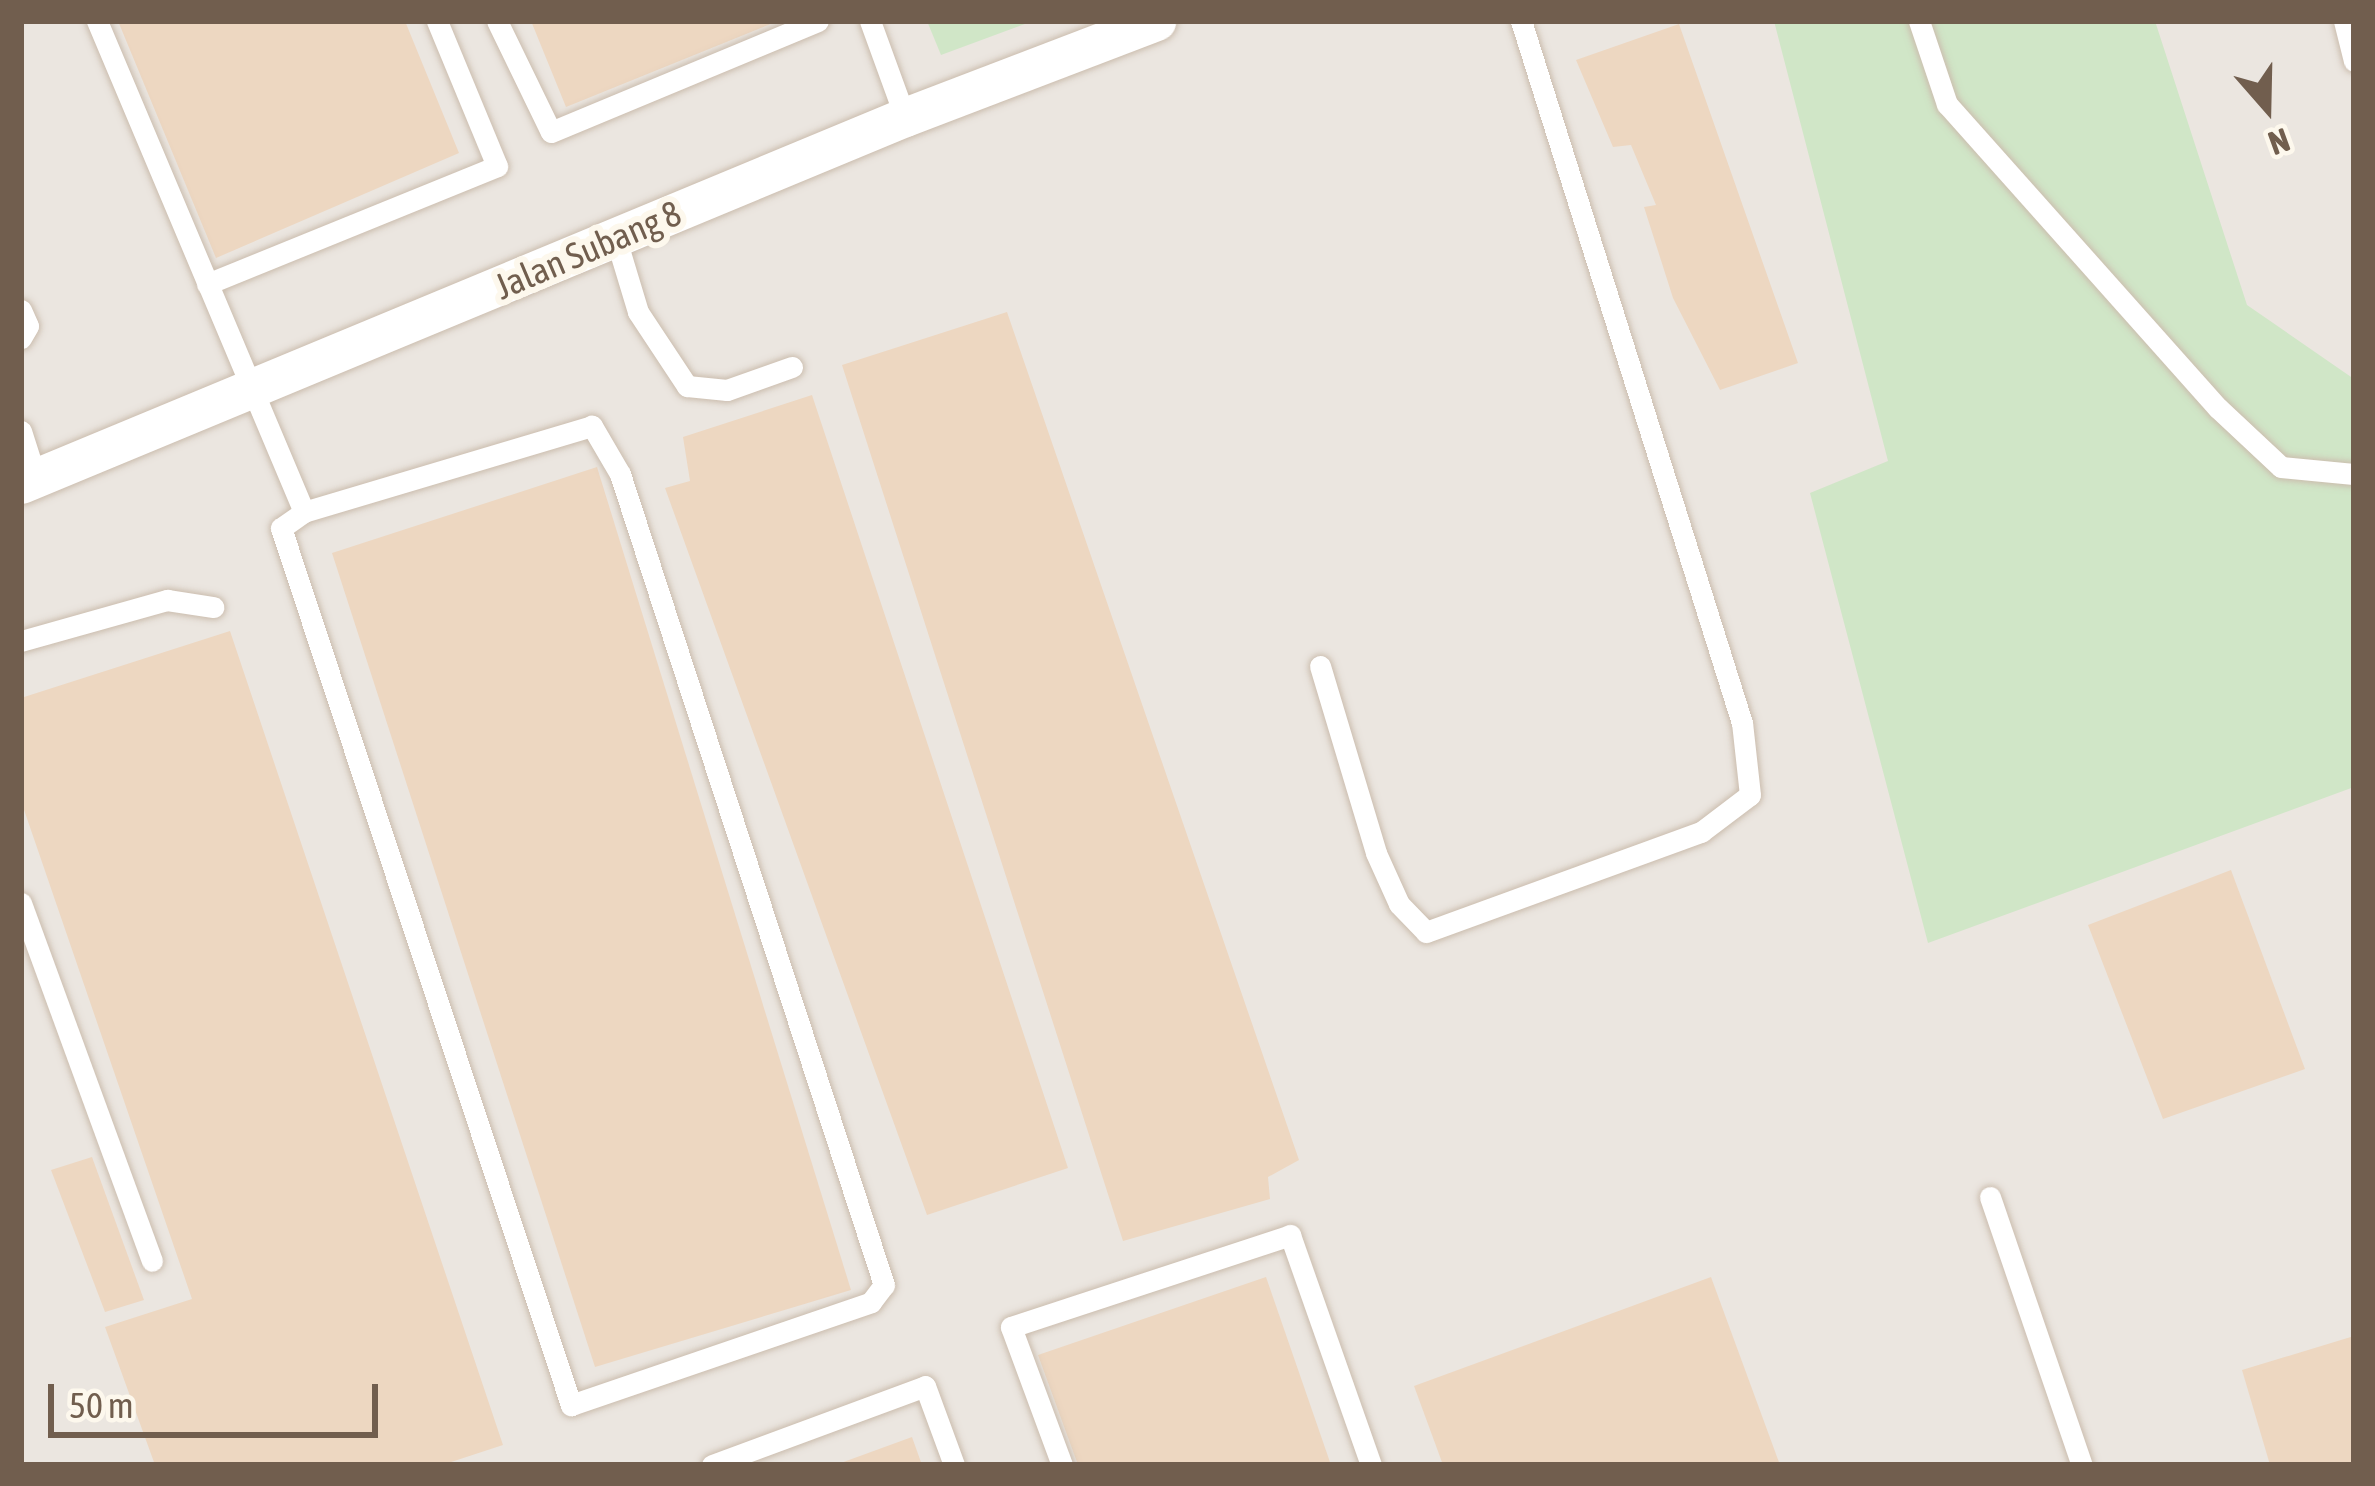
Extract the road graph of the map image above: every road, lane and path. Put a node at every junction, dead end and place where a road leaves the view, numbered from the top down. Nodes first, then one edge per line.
1 (97, 21) edge
2 (437, 21) edge
3 (497, 21) edge
4 (818, 21) edge
5 (871, 21) edge
6 (1156, 21) edge
7 (1520, 21) edge
8 (1919, 21) edge
9 (2344, 21) edge
10 (2354, 61) edge
11 (905, 117) junction
12 (616, 239) junction
13 (206, 284) junction
14 (21, 310) edge
15 (21, 338) edge
16 (792, 367) dead end
17 (252, 390) junction
18 (21, 431) edge
19 (2354, 474) edge
20 (28, 481) edge
21 (304, 512) junction
22 (213, 607) dead end
23 (21, 641) edge
24 (1320, 666) dead end
25 (21, 903) edge
26 (1990, 1197) dead end
27 (152, 1261) dead end
28 (712, 1465) edge
29 (954, 1465) edge
30 (1062, 1465) edge
31 (1371, 1465) edge
32 (2082, 1465) edge

1 - 13 lane
2 - 13 lane
3 - 4 lane
5 - 11 lane
6 - 11 street, Jalan Subang 8
7 - 24 lane
8 - 19 lane
9 - 10 lane
11 - 12 street, Jalan Subang 8
12 - 16 lane
12 - 17 street, Jalan Subang 8
13 - 17 lane
14 - 15 lane
17 - 20 street, Jalan Subang 8
17 - 21 lane
18 - 20 lane
21 - 21 lane
22 - 23 lane
25 - 27 lane
26 - 32 lane
28 - 29 lane
30 - 31 lane

